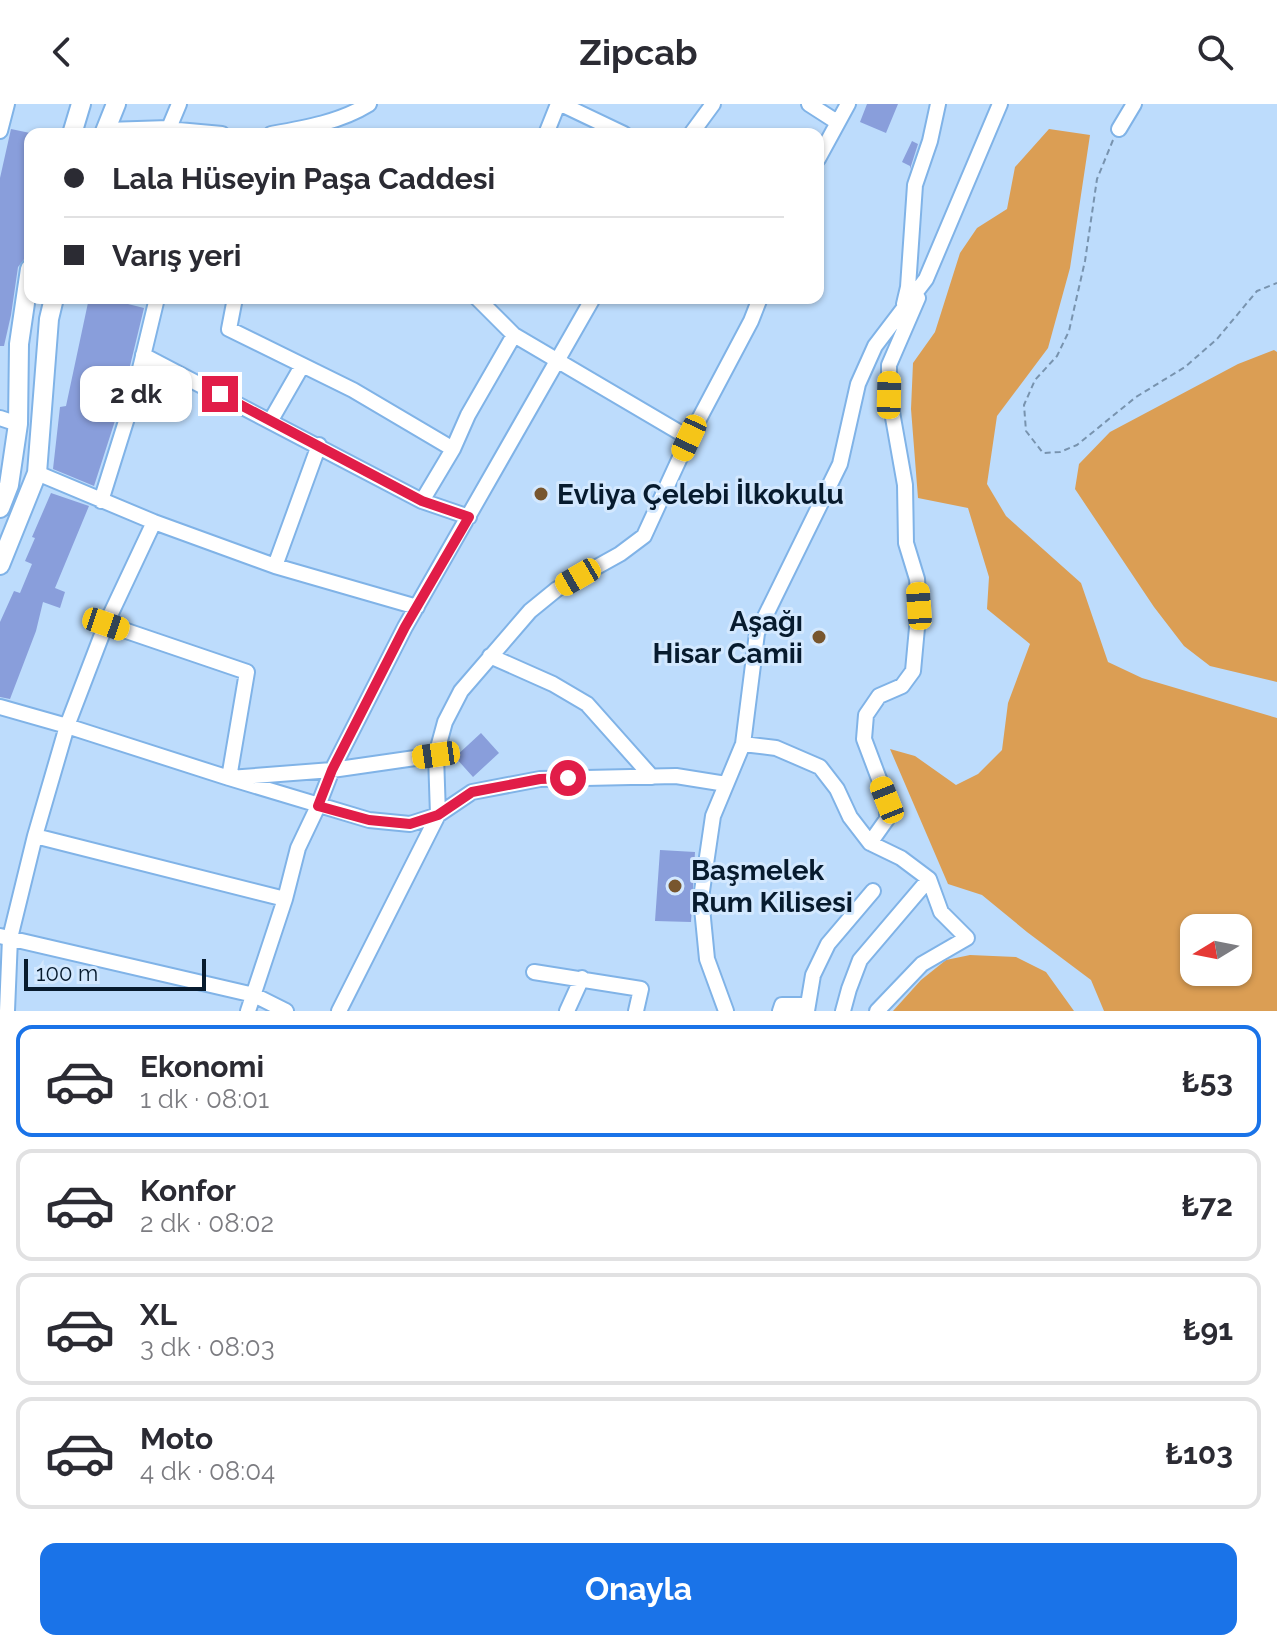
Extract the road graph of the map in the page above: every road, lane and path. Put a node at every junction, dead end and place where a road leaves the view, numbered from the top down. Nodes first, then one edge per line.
1 (7, 104) edge
2 (81, 104) edge
3 (116, 104) edge
4 (179, 104) edge
5 (563, 104) edge
6 (713, 104) edge
7 (809, 104) edge
8 (848, 104) edge
9 (938, 104) edge
10 (1000, 104) edge
11 (1134, 104) edge
12 (362, 106) edge
13 (837, 122) junction
14 (74, 128) edge
15 (107, 128) edge
16 (169, 128) edge
17 (303, 128) edge
18 (549, 128) edge
19 (612, 128) edge
20 (695, 128) edge
21 (1119, 129) joint
22 (0, 131) edge
23 (824, 147) edge
24 (926, 279) junction
25 (1277, 283) edge
26 (25, 304) edge
27 (53, 304) edge
28 (156, 304) edge
29 (234, 304) edge
30 (483, 304) edge
31 (590, 304) edge
32 (758, 304) edge
33 (903, 309) junction
34 (514, 335) junction
35 (143, 355) junction
36 (558, 361) junction
37 (302, 366) junction
38 (271, 420) junction
39 (9, 421) edge
40 (689, 438) junction
41 (319, 445) junction
42 (453, 449) junction
43 (37, 473) junction
44 (4, 484) edge
45 (101, 501) junction
46 (422, 501) junction
47 (0, 508) edge
48 (469, 517) junction
49 (154, 522) junction
50 (0, 565) edge
51 (275, 566) junction
52 (417, 607) junction
53 (106, 624) junction
54 (490, 656) junction
55 (0, 707) edge
56 (67, 726) junction
57 (743, 744) junction
58 (436, 755) junction
59 (332, 770) junction
60 (652, 777) junction
61 (229, 778) junction
62 (726, 784) junction
63 (318, 806) junction
64 (438, 815) junction
65 (35, 836) junction
66 (870, 843) junction
67 (929, 879) junction
68 (873, 891) dead end
69 (285, 899) junction
70 (5, 937) edge
71 (534, 972) dead end
72 (582, 978) junction
73 (254, 995) junction
74 (807, 1008) edge
75 (7, 1011) edge
76 (248, 1011) edge
77 (286, 1011) edge
78 (339, 1011) edge
79 (567, 1011) edge
80 (636, 1011) edge
81 (726, 1011) edge
82 (780, 1011) edge
83 (843, 1011) edge
84 (877, 1011) edge

1 - 22 street
2 - 14 main road
3 - 15 main road
4 - 16 street
5 - 18 street
5 - 19 street
6 - 20 street
7 - 13 street
8 - 13 street
9 - 33 street
10 - 24 street
11 - 21 street
12 - 17 street
13 - 23 street
21 - 25 path
24 - 33 street
24 - 66 street
26 - 39 main road
27 - 43 main road
28 - 35 street
29 - 37 street
30 - 34 street
31 - 36 street
32 - 40 street
33 - 57 street
34 - 36 street
34 - 42 street
35 - 38 street
35 - 45 street
36 - 40 street
36 - 48 street
37 - 38 street
37 - 42 street
38 - 41 street
39 - 44 main road
40 - 54 street
41 - 46 street
41 - 51 street
42 - 46 street
43 - 45 street
43 - 50 main road
44 - 47 main road
45 - 49 street
46 - 48 street
48 - 52 street
49 - 51 street
49 - 53 street
51 - 52 street
52 - 59 street
53 - 56 street
53 - 61 street
54 - 58 street
54 - 60 street
55 - 56 street
56 - 61 street
56 - 65 street
57 - 62 street
57 - 66 street
58 - 59 street
58 - 64 street
59 - 61 street
59 - 63 street
60 - 62 street
60 - 64 street
61 - 63 street
62 - 81 street
63 - 64 street
63 - 69 street
64 - 78 street
65 - 69 street
65 - 70 street
66 - 67 street
67 - 83 street
67 - 84 street
68 - 74 street
69 - 73 street
70 - 73 street
70 - 75 street
71 - 72 street
72 - 79 street
72 - 80 street
73 - 76 street
73 - 77 street
74 - 82 street

